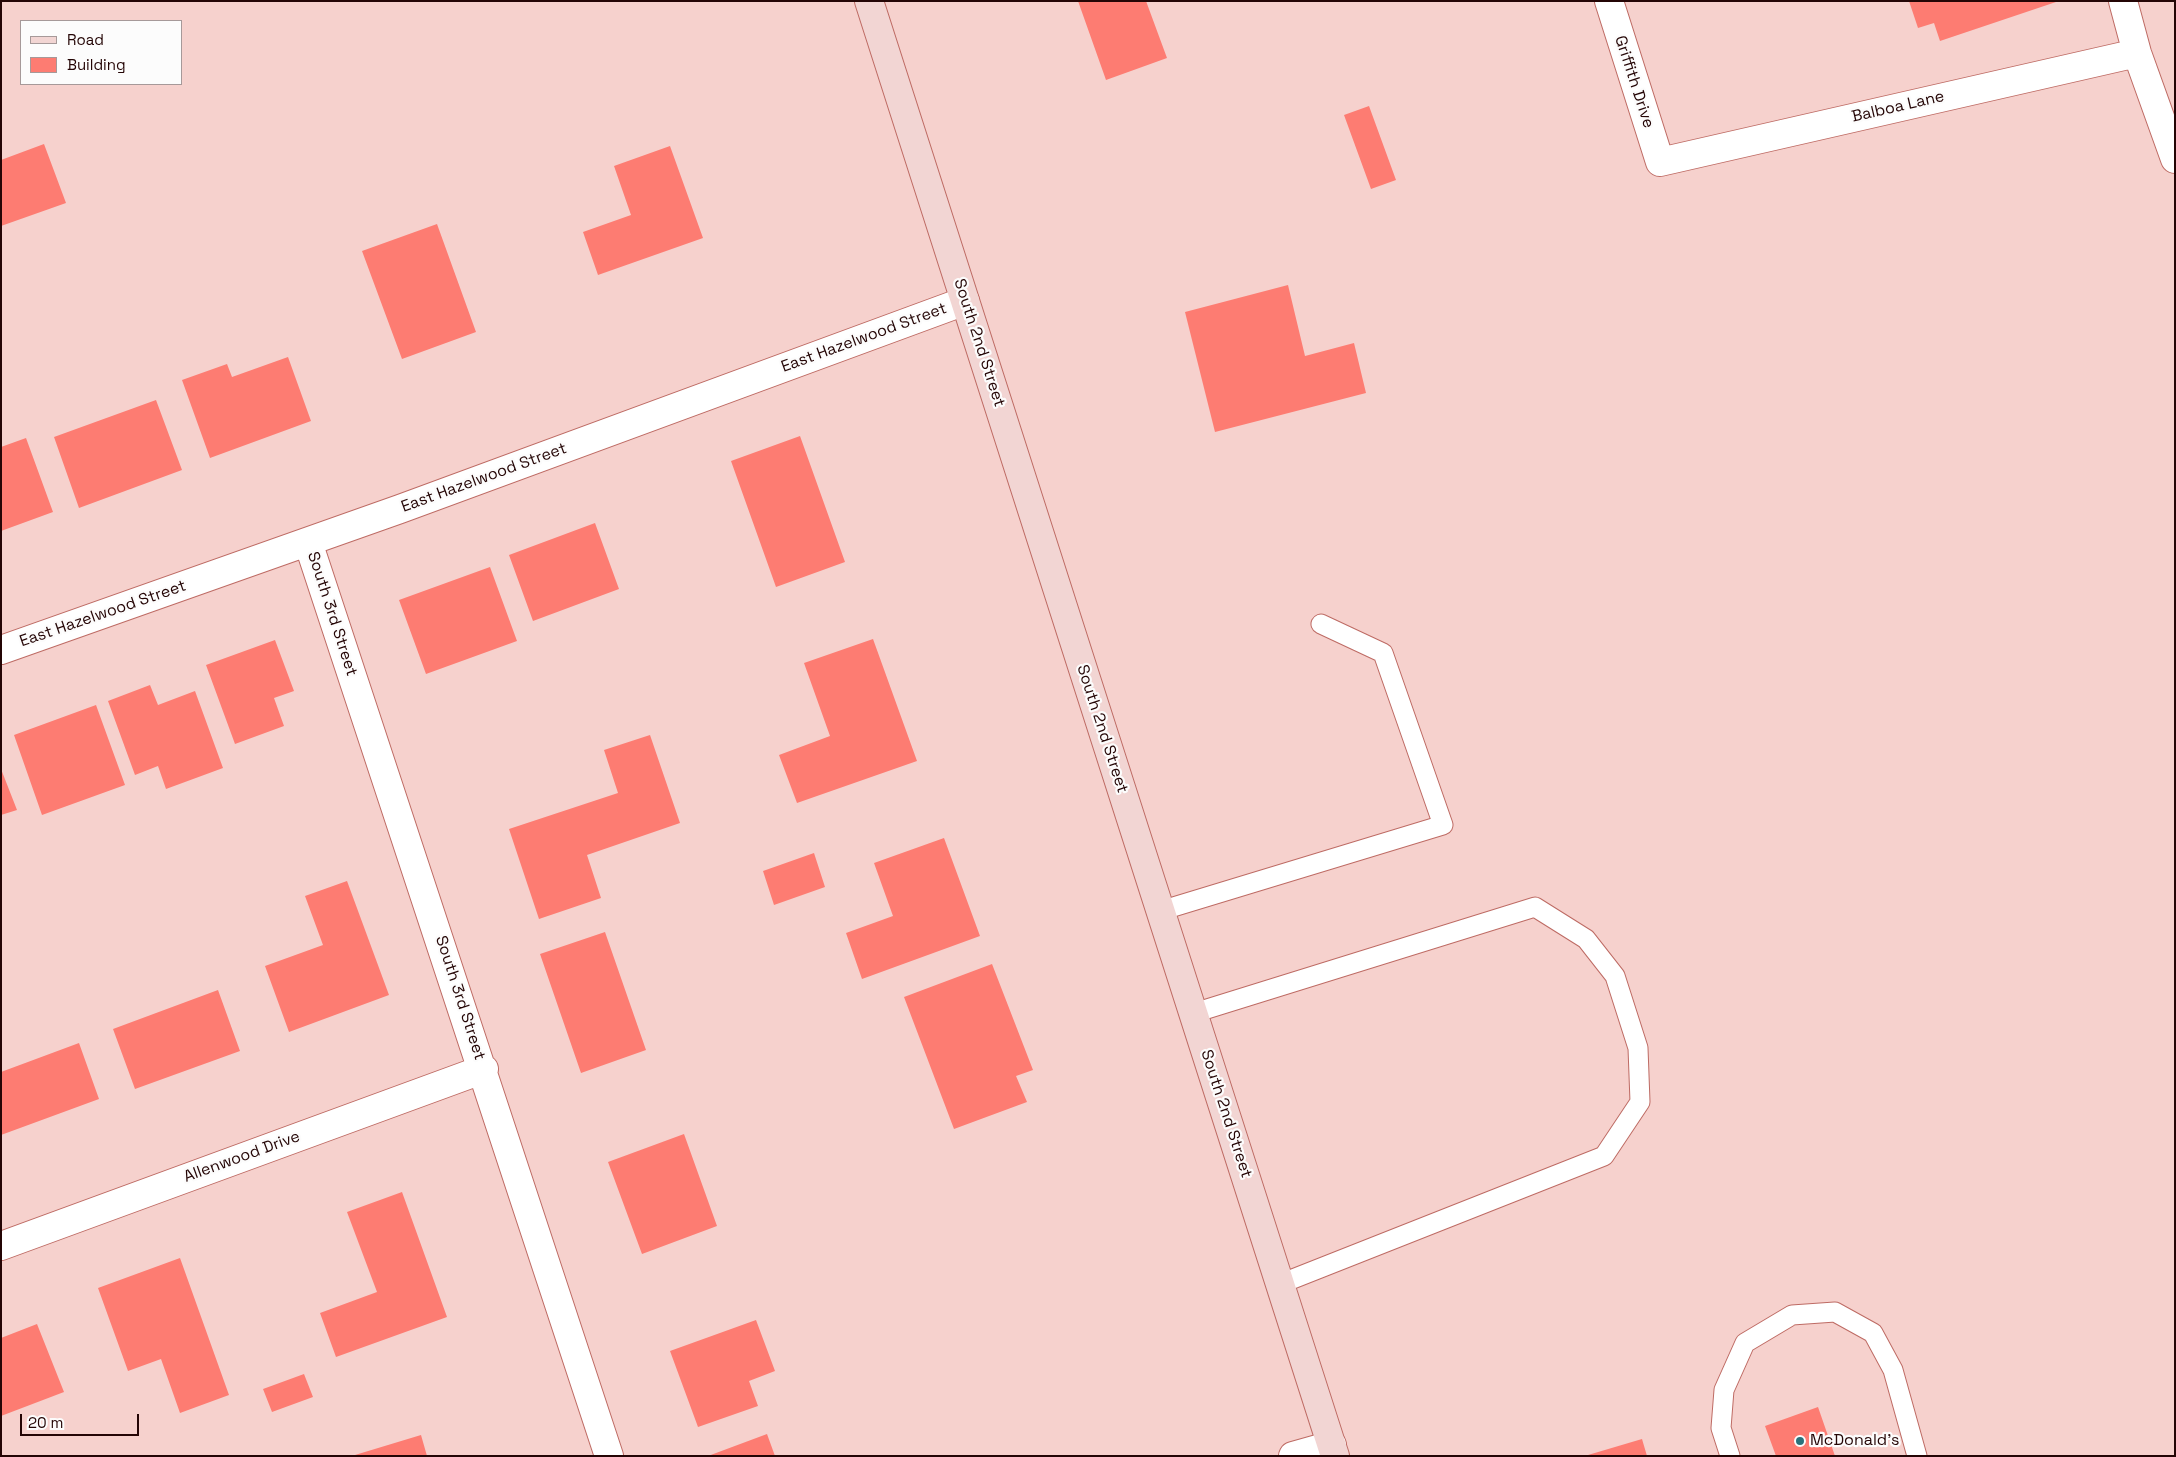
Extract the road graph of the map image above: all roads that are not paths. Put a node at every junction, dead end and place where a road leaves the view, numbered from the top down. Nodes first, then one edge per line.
1 (869, 1) edge
2 (1608, 1) edge
3 (2123, 1) edge
4 (2137, 53) junction
5 (2175, 159) edge
6 (1660, 162) joint
7 (965, 301) junction
8 (308, 542) junction
9 (1321, 624) dead end
10 (1, 650) edge
11 (1160, 911) junction
12 (1194, 1013) junction
13 (484, 1068) junction
14 (1, 1246) edge
15 (1280, 1284) junction
16 (1334, 1450) edge
17 (609, 1456) edge
18 (1293, 1456) edge
19 (1730, 1456) edge
20 (1918, 1456) edge

1 - 7 main road, South 2nd Street
2 - 6 street, Griffith Drive
3 - 4 street
4 - 5 street
4 - 6 street, Balboa Lane
7 - 8 street, East Hazelwood Street
7 - 11 main road, South 2nd Street
8 - 10 street, East Hazelwood Street
8 - 13 street, South 3rd Street
9 - 11 lane
11 - 12 main road, South 2nd Street
12 - 15 main road, South 2nd Street
12 - 15 lane
13 - 14 street, Allenwood Drive
13 - 17 street, South 3rd Street
15 - 16 main road, South 2nd Street
16 - 18 street
19 - 20 lane

